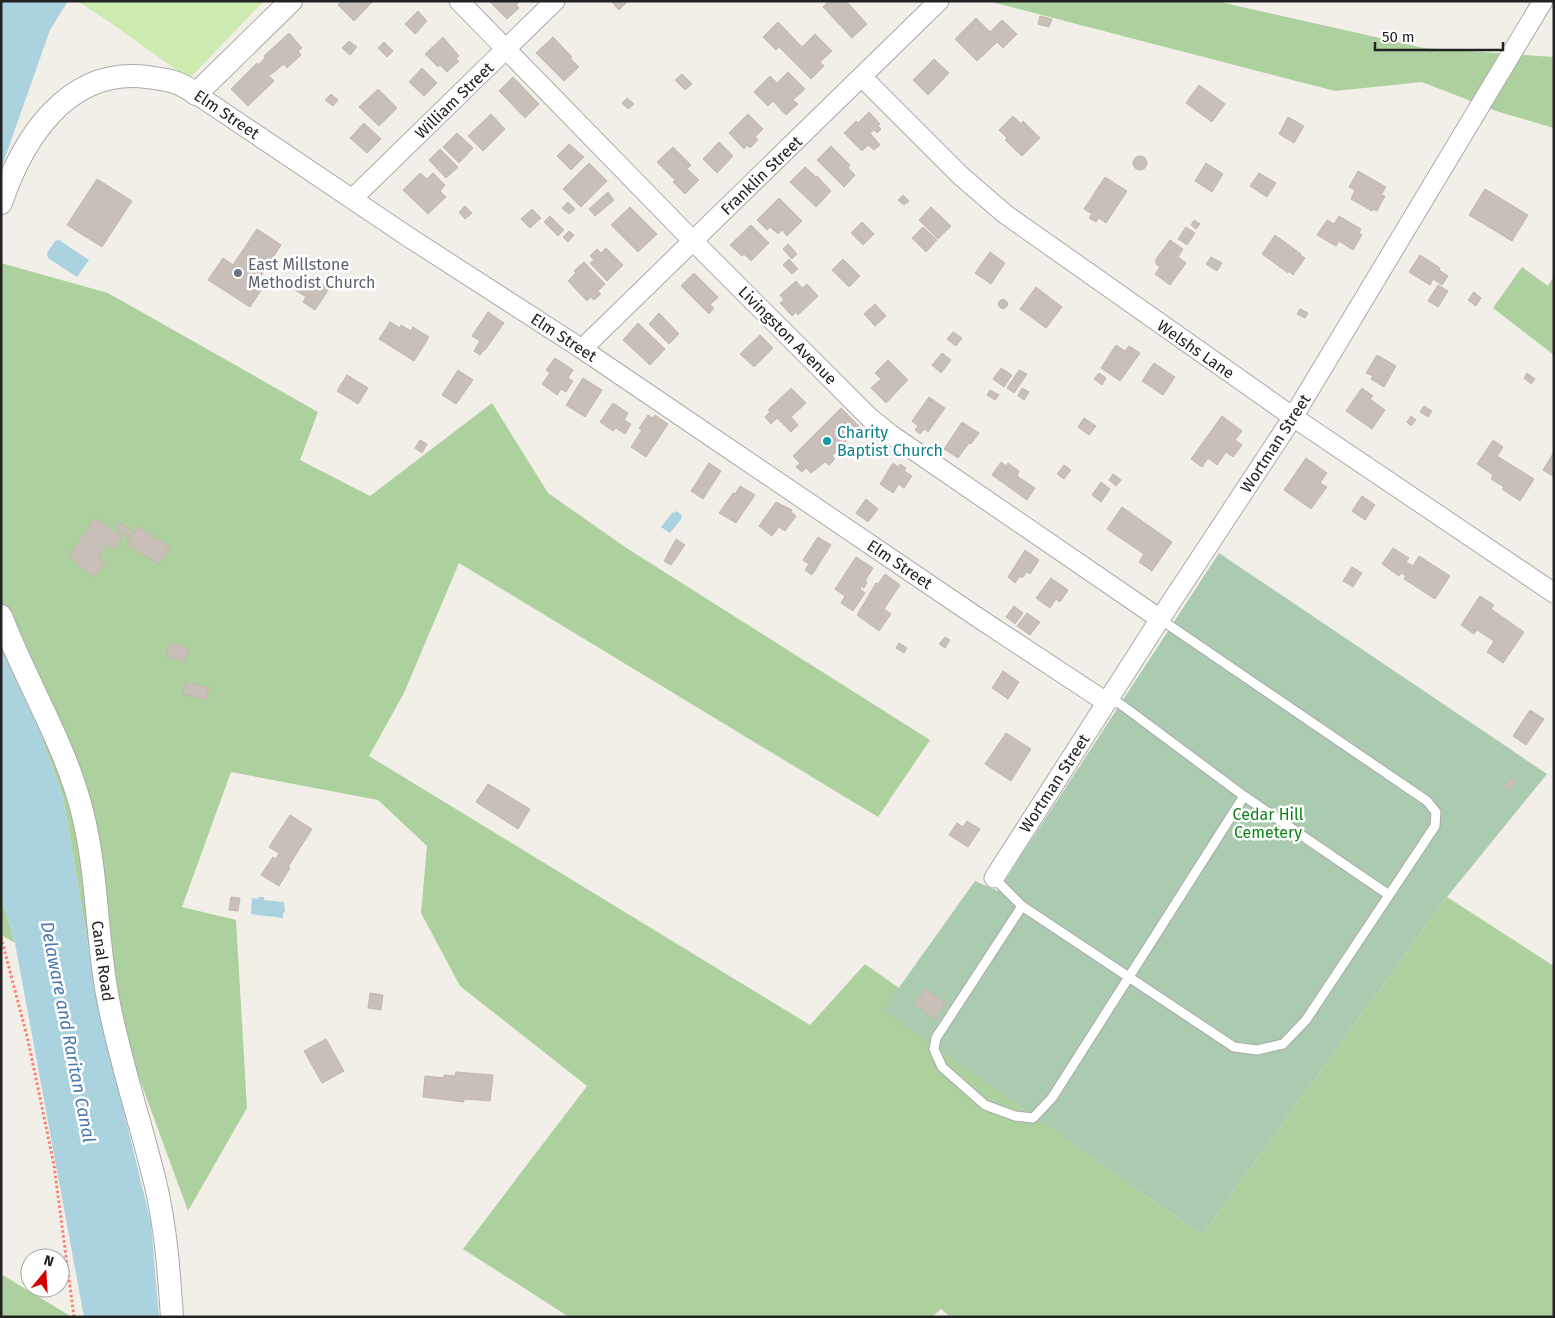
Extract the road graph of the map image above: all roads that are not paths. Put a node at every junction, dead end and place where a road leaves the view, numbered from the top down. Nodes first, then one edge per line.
1 (291, 1) edge
2 (459, 1) edge
3 (555, 1) edge
4 (939, 1) edge
5 (1543, 1) edge
6 (506, 50) junction
7 (862, 76) junction
8 (196, 94) junction
9 (353, 198) junction
10 (1, 203) edge
11 (693, 241) junction
12 (582, 349) junction
13 (1293, 417) junction
14 (1554, 593) edge
15 (1, 616) edge
16 (1160, 619) junction
17 (1106, 702) junction
18 (1244, 796) junction
19 (994, 878) joint
20 (1389, 895) junction
21 (1022, 906) junction
22 (1130, 977) junction
23 (172, 1317) edge

1 - 8 street
2 - 6 street, Livingston Avenue
3 - 6 street, William Street
4 - 7 street, Franklin Street
5 - 13 street, Wortman Street
6 - 9 street, William Street
6 - 11 street, Livingston Avenue
7 - 11 street, Franklin Street
7 - 13 street, Welshs Lane
8 - 9 street, Elm Street
8 - 10 street, Elm Street
9 - 12 street, Elm Street
11 - 12 street, Franklin Street
11 - 16 street, Livingston Avenue
12 - 17 street, Elm Street
13 - 14 street, Welshs Lane
13 - 16 street, Wortman Street
15 - 23 street, Canal Road
16 - 17 street, Wortman Street
16 - 20 lane
17 - 18 lane
17 - 19 street, Wortman Street
18 - 20 lane
18 - 22 lane
19 - 21 lane
20 - 22 lane
21 - 22 lane
21 - 22 lane

